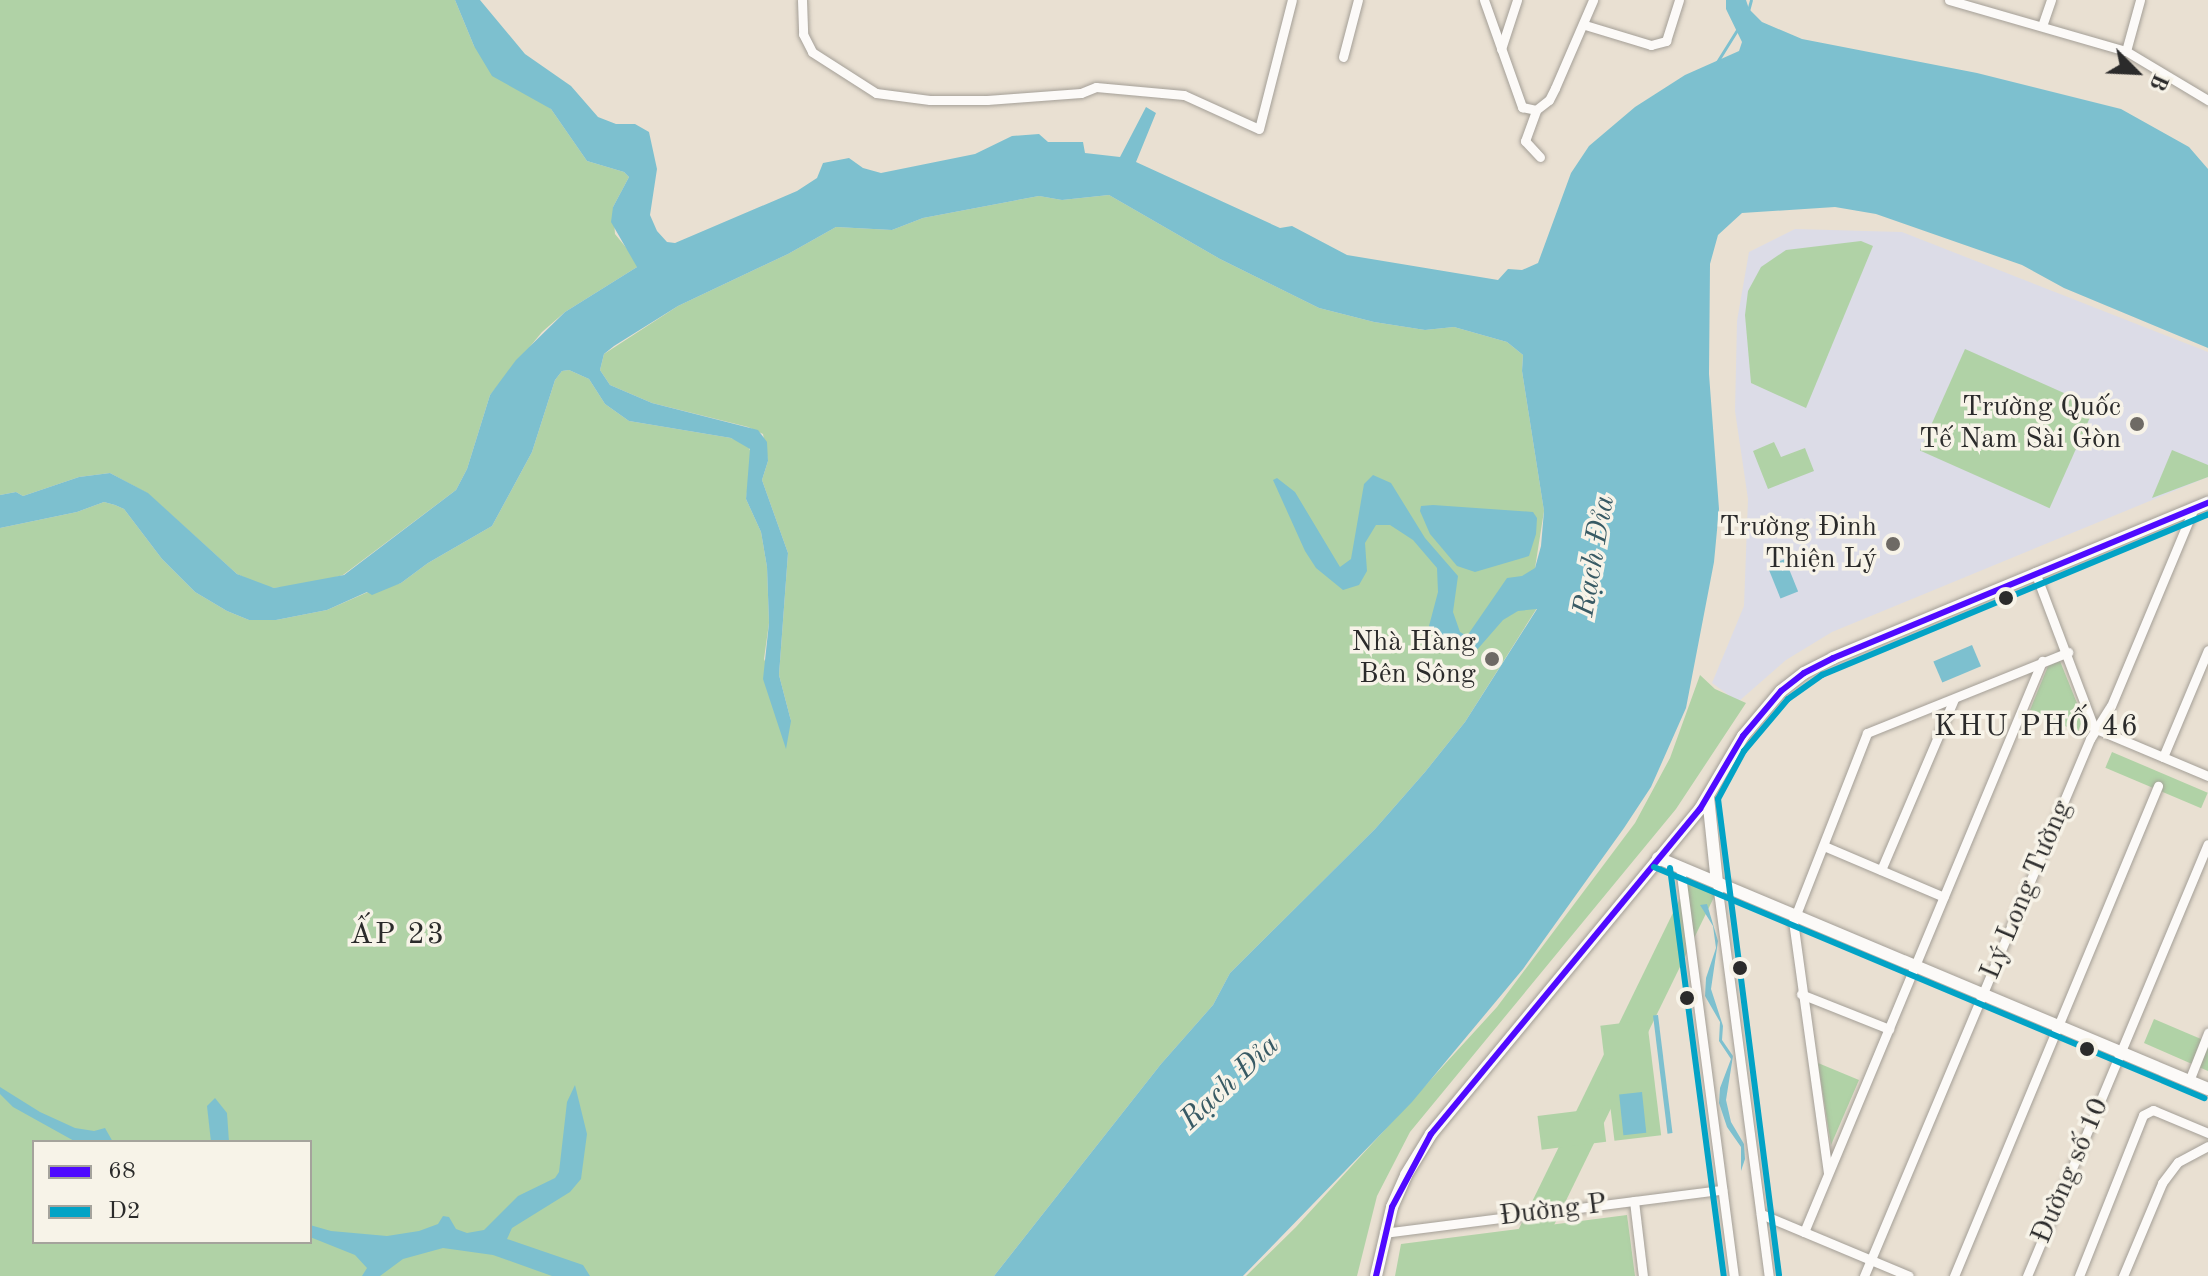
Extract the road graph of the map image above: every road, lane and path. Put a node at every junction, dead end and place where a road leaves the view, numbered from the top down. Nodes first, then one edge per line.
1 (802, 0) edge
2 (1292, 0) edge
3 (1358, 0) edge
4 (1484, 0) edge
5 (1517, 0) edge
6 (1593, 0) edge
7 (1679, 0) edge
8 (1949, 0) edge
9 (2051, 0) edge
10 (2140, 0) edge
11 (1968, 2) edge
12 (1585, 25) junction
13 (2042, 26) junction
14 (1501, 49) junction
15 (2126, 51) junction
16 (1343, 57) dead end
17 (2208, 100) edge
18 (1536, 110) junction
19 (1540, 157) dead end
20 (2208, 503) edge
21 (2194, 507) junction
22 (2035, 572) junction
23 (2208, 650) edge
24 (2068, 652) junction
25 (2042, 661) junction
26 (1954, 699) junction
27 (2094, 728) junction
28 (2163, 757) junction
29 (2208, 776) edge
30 (2158, 786) dead end
31 (1708, 797) junction
32 (2208, 844) edge
33 (1824, 846) junction
34 (1658, 858) junction
35 (1680, 867) junction
36 (1881, 870) junction
37 (1717, 883) junction
38 (1944, 897) junction
39 (1795, 916) junction
40 (1915, 967) junction
41 (1801, 994) junction
42 (1982, 995) junction
43 (2060, 1027) junction
44 (1889, 1029) junction
45 (2208, 1033) edge
46 (2121, 1052) junction
47 (2189, 1081) junction
48 (2208, 1089) edge
49 (2208, 1133) edge
50 (2208, 1146) edge
51 (1828, 1173) junction
52 (1722, 1190) junction
53 (1634, 1201) junction
54 (1761, 1214) junction
55 (1804, 1232) junction
56 (1384, 1233) junction
57 (1871, 1260) junction
58 (1376, 1276) edge
59 (1643, 1276) edge
60 (1734, 1276) edge
61 (1769, 1276) edge
62 (1864, 1276) edge
63 (1909, 1276) edge
64 (1954, 1276) edge
65 (2027, 1276) edge
66 (2079, 1276) edge
67 (2123, 1276) edge

1 - 2 street
3 - 16 street
4 - 14 street
5 - 14 street
6 - 12 street
7 - 12 street
8 - 11 street
9 - 13 street
10 - 15 street
11 - 13 street
12 - 18 street
13 - 15 street
14 - 18 street
15 - 17 street
18 - 19 street
20 - 21 main road
21 - 22 main road
21 - 27 street, Lý Long Tường
22 - 24 street
22 - 31 main road
23 - 28 street
24 - 25 street
24 - 27 street
25 - 26 street
25 - 38 street
26 - 33 street
26 - 36 street
27 - 28 street
27 - 42 street, Lý Long Tường
28 - 29 street
30 - 43 street
31 - 34 main road
31 - 37 main road
32 - 46 street, Đường số 10
33 - 36 street
33 - 39 street
34 - 35 main road
34 - 56 main road
35 - 37 main road
35 - 52 street
36 - 38 street
37 - 39 main road
37 - 54 street
38 - 40 street
39 - 40 main road
39 - 41 street
40 - 42 main road
40 - 44 street
41 - 44 street
41 - 51 street
42 - 43 main road
42 - 57 street, Lý Long Tường
43 - 46 main road
43 - 64 street
44 - 51 street
45 - 47 street
46 - 47 main road
46 - 65 street, Đường số 10
47 - 48 main road
49 - 66 street
50 - 67 street
51 - 55 street
52 - 53 street, Đường P
52 - 60 street
53 - 56 street, Đường P
53 - 59 street
54 - 55 street
54 - 61 street
55 - 57 street
56 - 58 main road
57 - 62 street, Lý Long Tường
57 - 63 street

